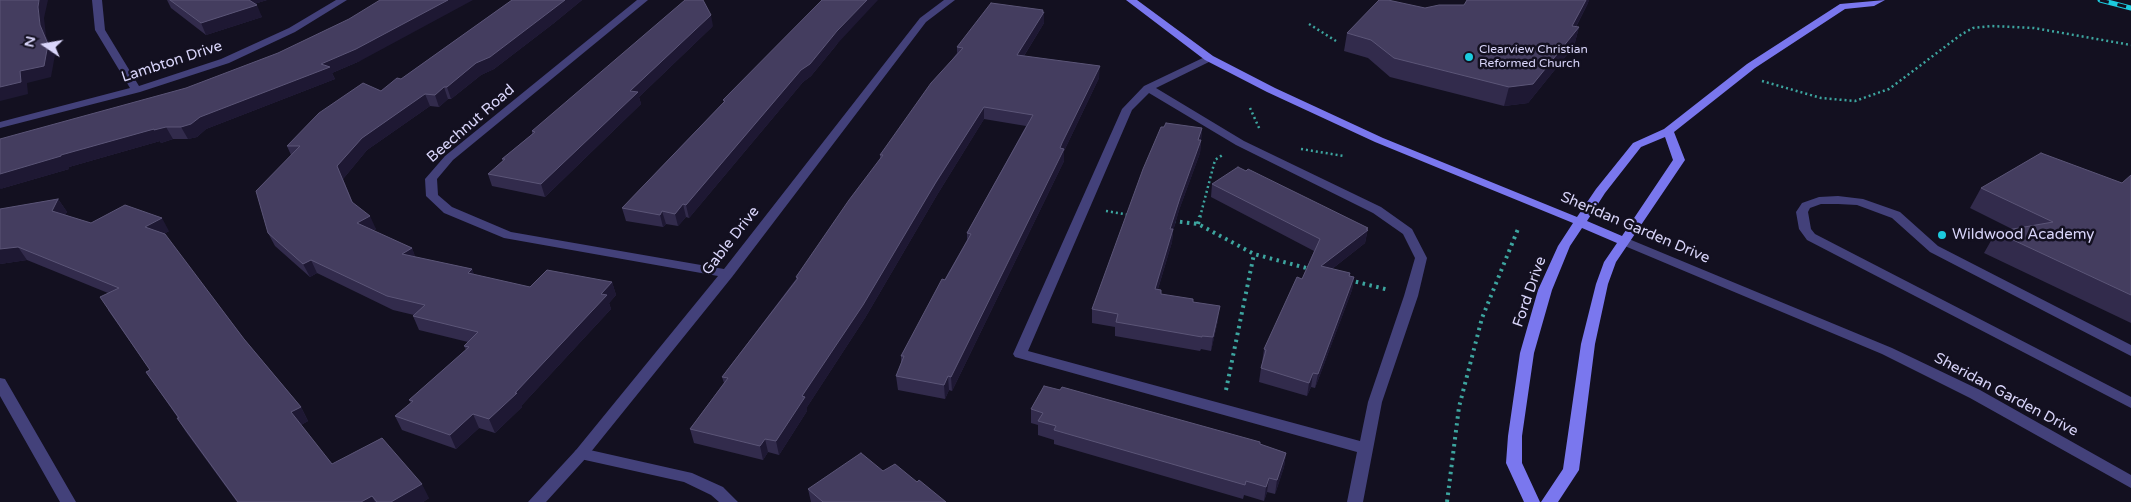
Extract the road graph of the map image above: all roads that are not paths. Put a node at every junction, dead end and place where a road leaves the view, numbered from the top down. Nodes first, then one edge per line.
1 (96, 0) edge
2 (342, 0) edge
3 (643, 0) edge
4 (950, 0) edge
5 (1131, 0) edge
6 (1880, 0) edge
7 (1842, 3) edge
8 (1209, 58) junction
9 (1148, 88) junction
10 (136, 90) junction
11 (0, 125) edge
12 (1668, 131) junction
13 (1580, 222) junction
14 (1624, 242) junction
15 (727, 274) junction
16 (2131, 351) edge
17 (0, 383) edge
18 (2131, 403) edge
19 (1364, 448) junction
20 (581, 454) junction
21 (2131, 482) edge
22 (68, 502) edge
23 (536, 502) edge
24 (730, 502) edge
25 (1355, 502) edge
26 (1532, 502) edge
27 (1549, 502) edge

1 - 10 street
2 - 10 street, Lambton Drive
3 - 15 street, Beechnut Road
4 - 15 street, Gable Drive
5 - 8 main road, Sheridan Garden Drive
6 - 7 main road, Ford Drive
7 - 12 main road, Ford Drive
8 - 9 street
8 - 13 main road, Sheridan Garden Drive
9 - 19 street
9 - 19 street
10 - 11 street, Lambton Drive
12 - 13 main road, Ford Drive
12 - 14 main road
13 - 14 main road, Sheridan Garden Drive
13 - 26 main road, Ford Drive
14 - 21 street, Sheridan Garden Drive
14 - 27 main road
15 - 20 street, Gable Drive
16 - 18 street
17 - 22 street
19 - 25 street
20 - 23 street, Gable Drive
20 - 24 street

